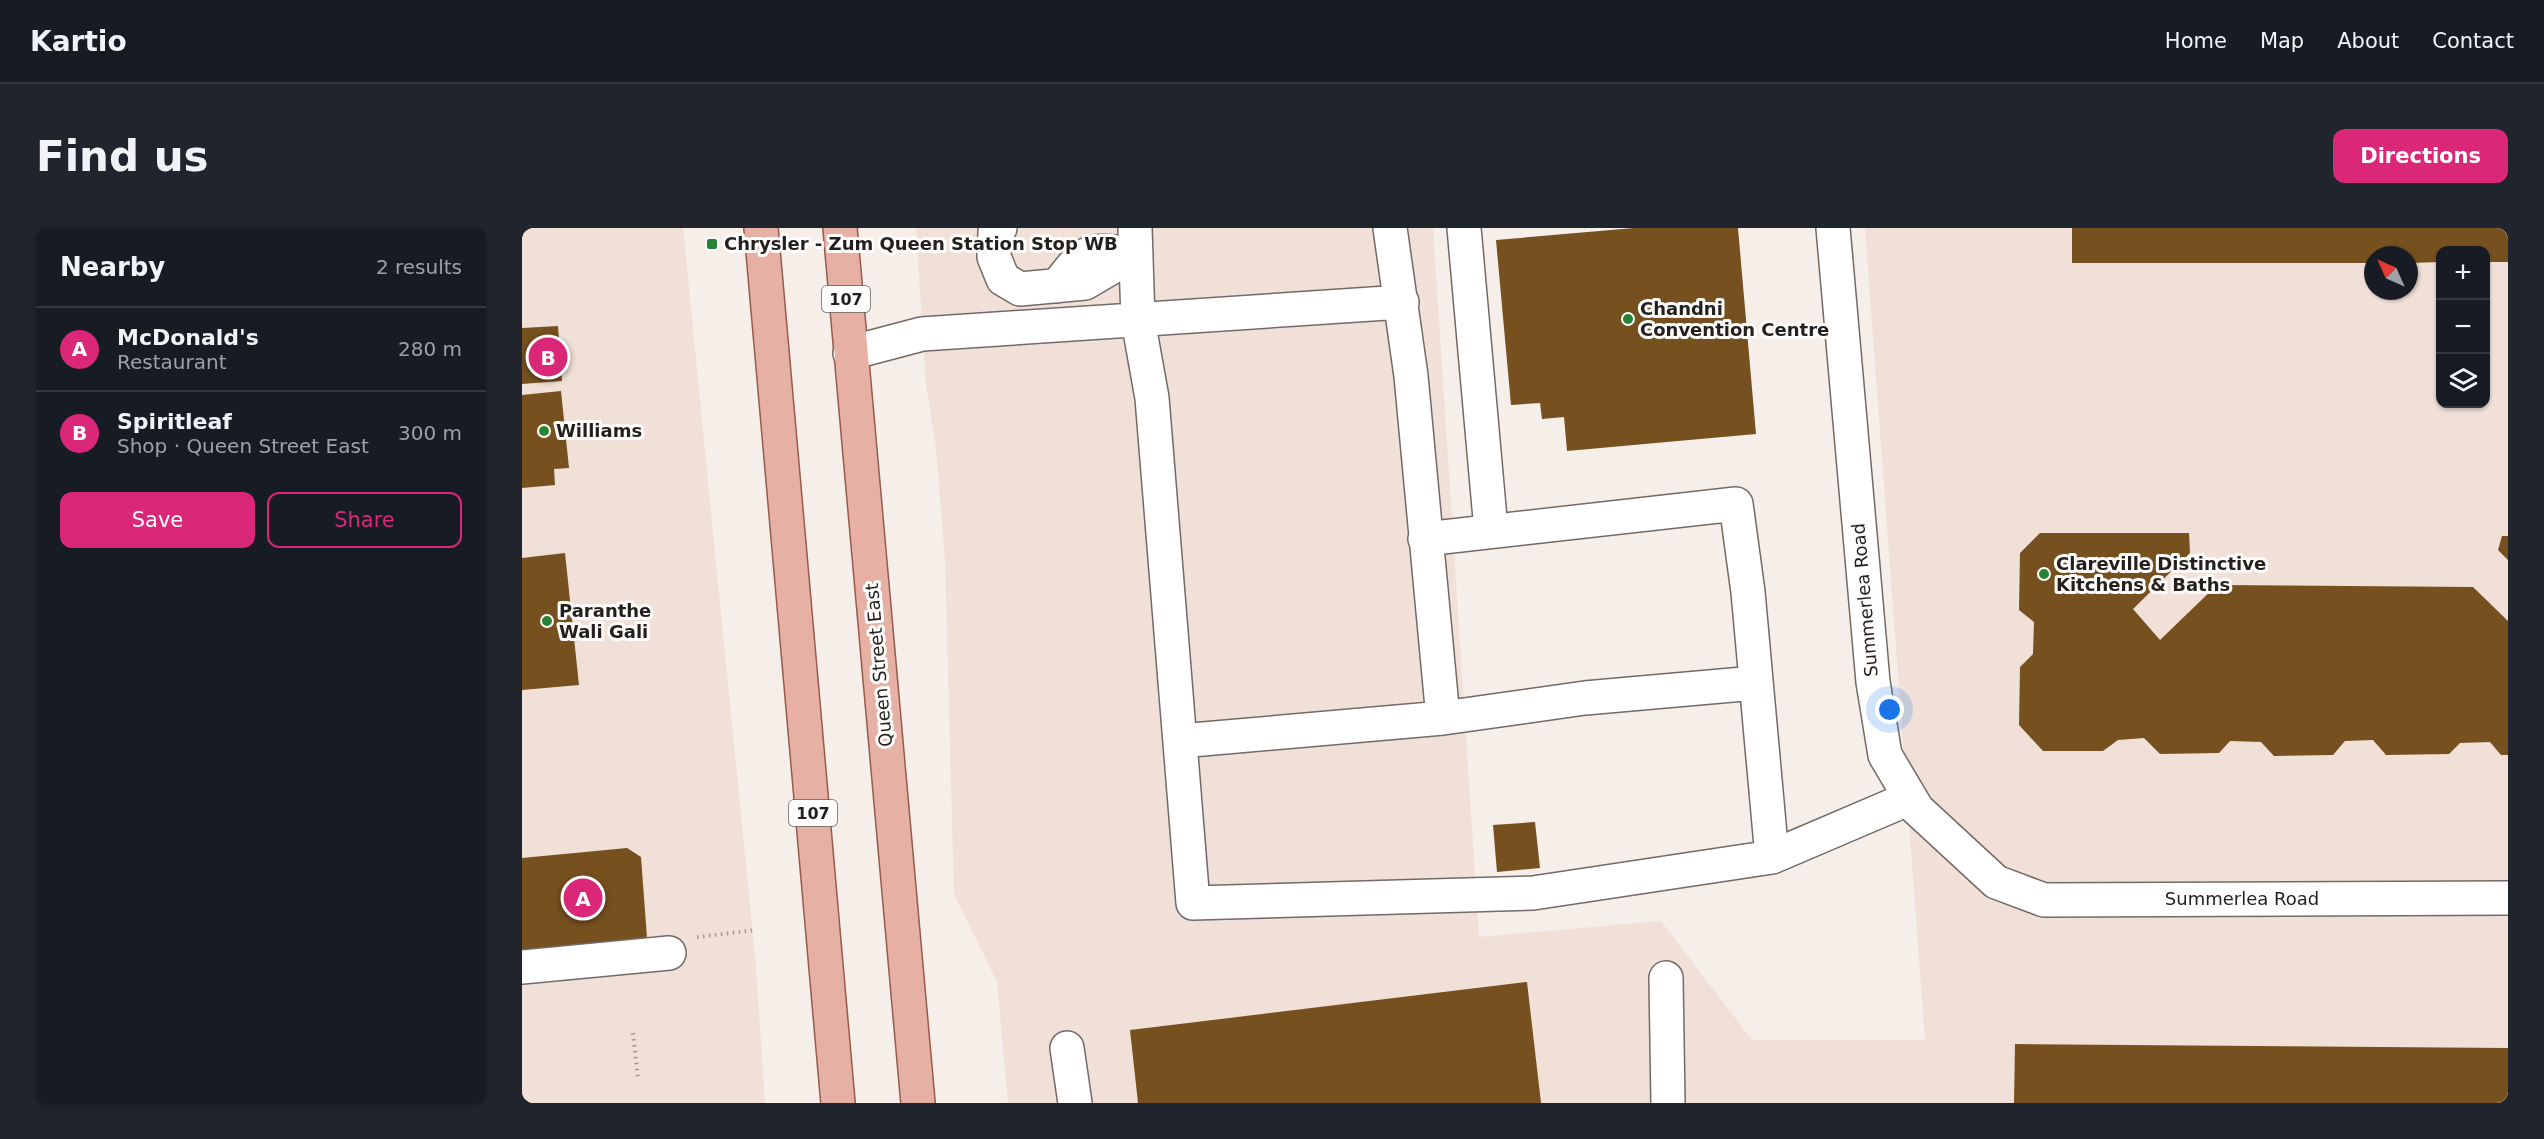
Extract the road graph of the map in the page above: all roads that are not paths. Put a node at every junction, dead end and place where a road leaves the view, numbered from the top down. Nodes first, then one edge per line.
1 (761, 228) edge
2 (1000, 228) edge
3 (1390, 228) edge
4 (1464, 228) edge
5 (1833, 228) edge
6 (846, 233) edge
7 (1136, 241) edge
8 (1402, 302) junction
9 (1138, 320) junction
10 (850, 353) junction
11 (1491, 530) junction
12 (1425, 539) junction
13 (1755, 683) junction
14 (1443, 718) junction
15 (1180, 741) junction
16 (1910, 798) junction
17 (1772, 857) junction
18 (2508, 898) edge
19 (679, 946) road end
20 (522, 966) edge
21 (1666, 978) dead end
22 (1067, 1048) dead end
23 (838, 1103) edge
24 (918, 1103) edge
25 (1075, 1103) edge
26 (1668, 1103) edge

1 - 23 main road, 107
2 - 7 street
3 - 8 street
4 - 11 street
5 - 16 street, Summerlea Road
6 - 10 main road, Queen Street East / 107
7 - 9 street
8 - 9 street
8 - 12 street
9 - 10 street
9 - 15 street
10 - 24 main road, Queen Street East / 107
11 - 12 street
11 - 13 street
12 - 14 street
13 - 14 street
13 - 17 street
14 - 15 street
15 - 17 street
16 - 17 street
16 - 18 street, Summerlea Road
19 - 20 street
21 - 26 street
22 - 25 street

